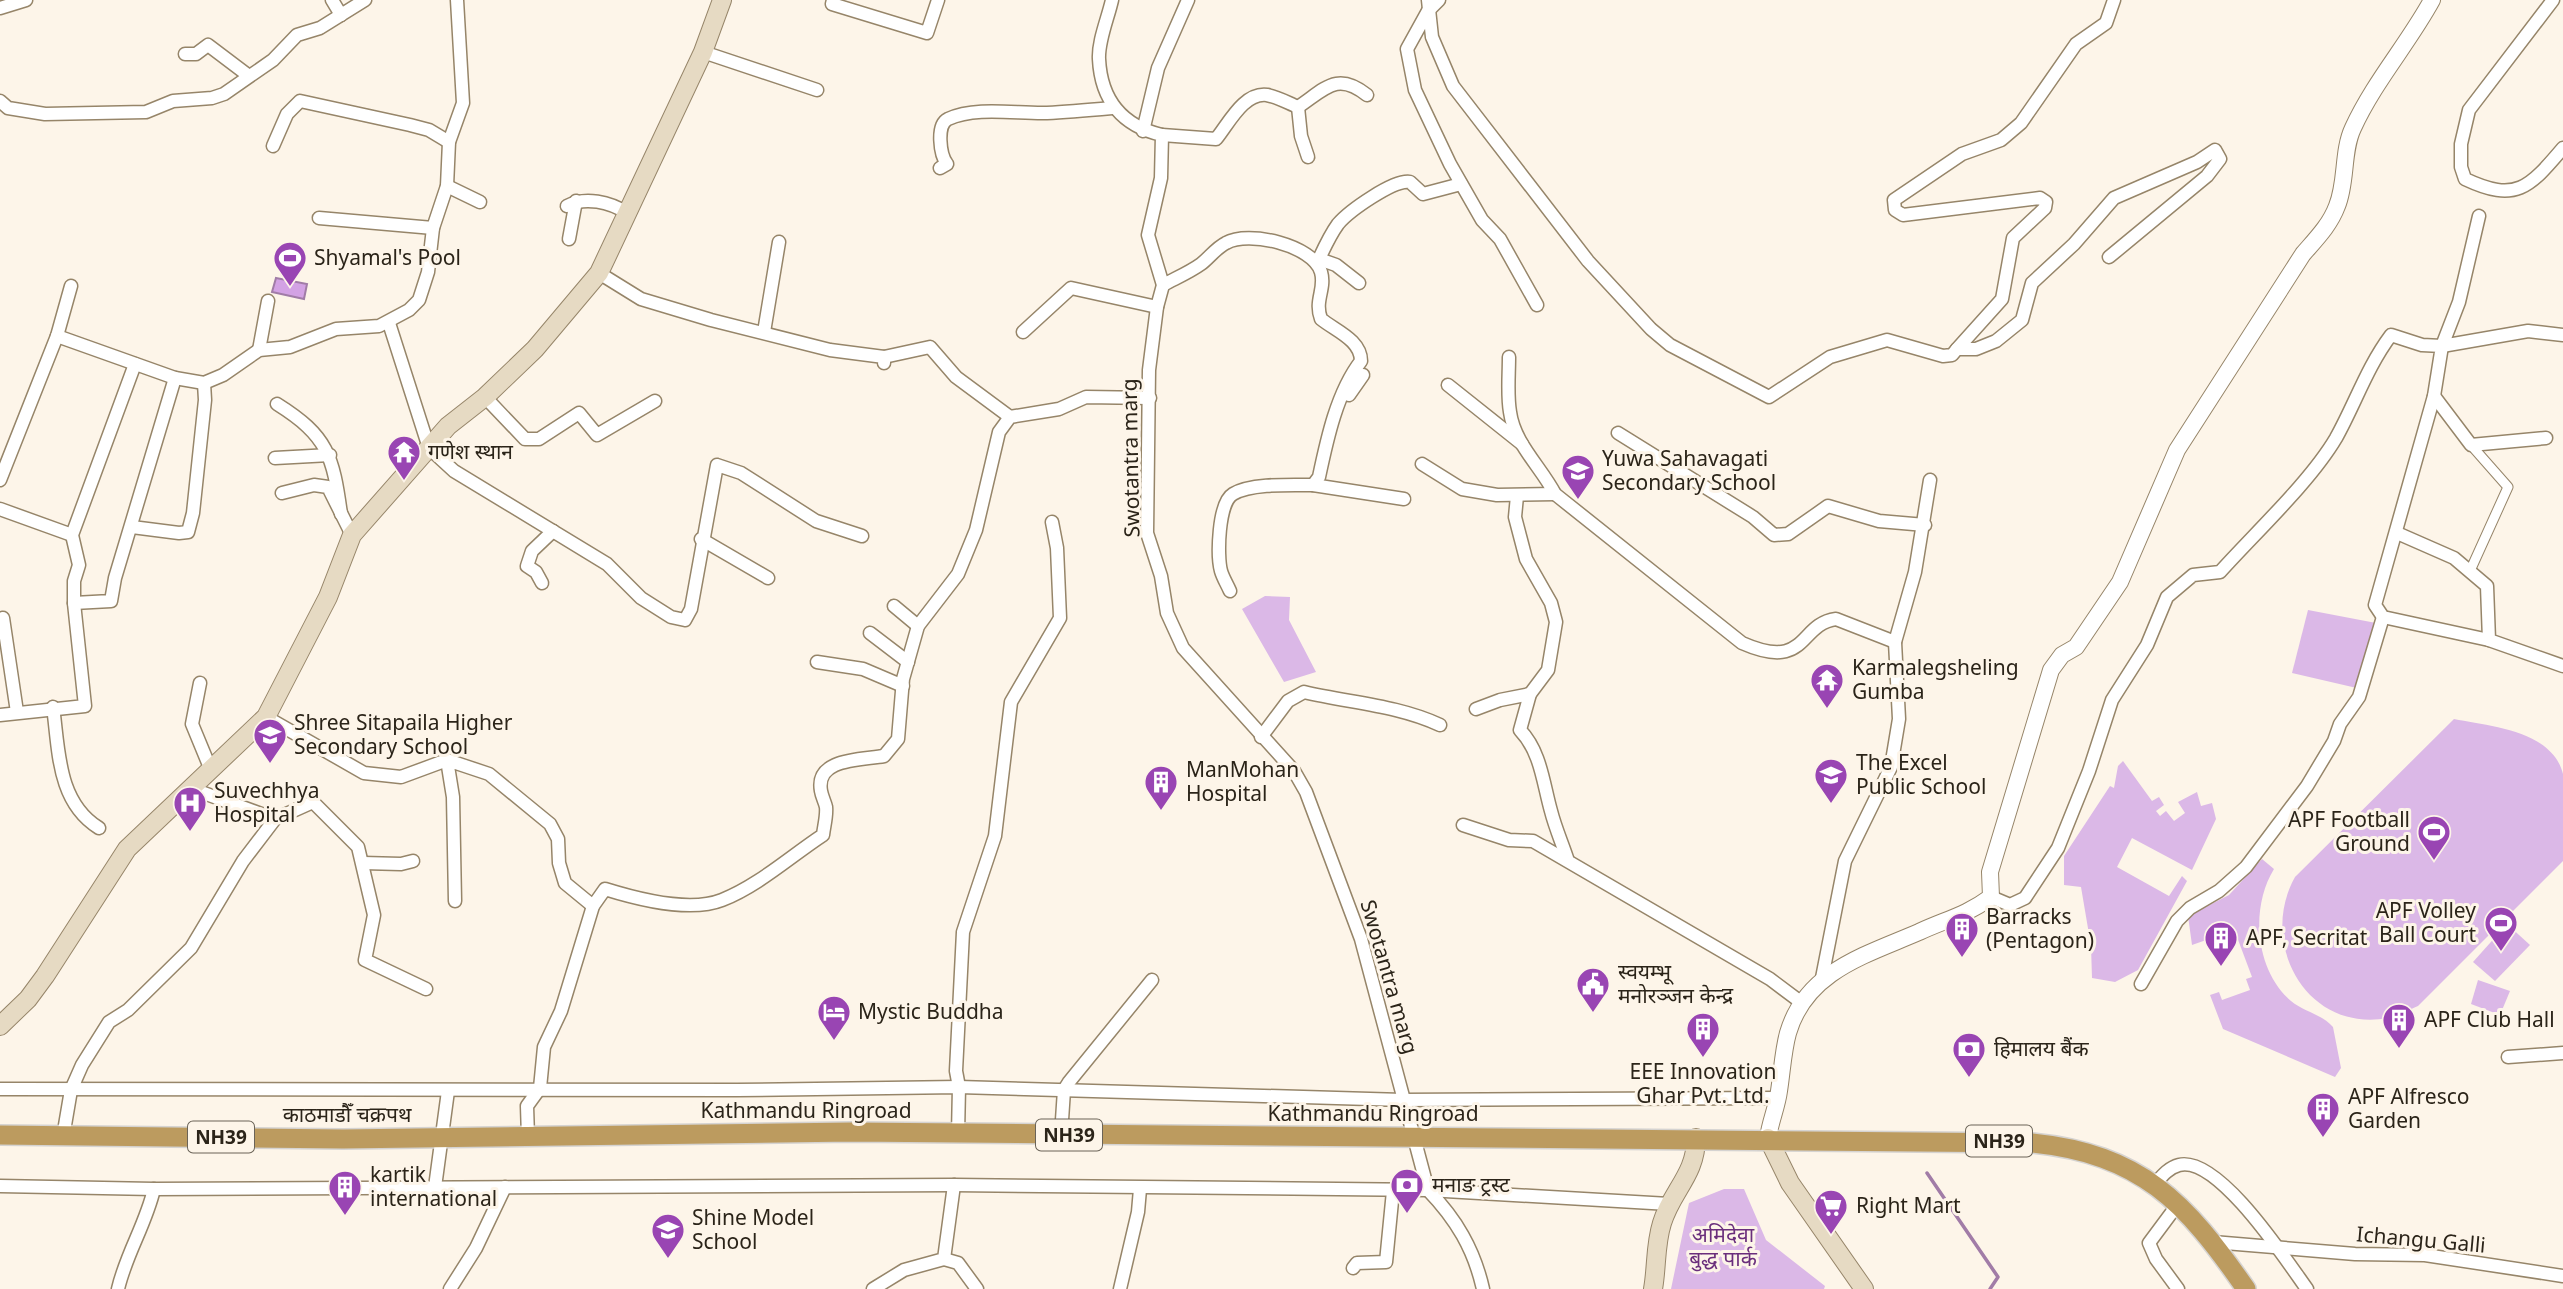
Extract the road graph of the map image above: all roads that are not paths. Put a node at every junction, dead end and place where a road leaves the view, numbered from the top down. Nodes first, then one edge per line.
1 (26, 0) edge
2 (332, 0) edge
3 (365, 0) edge
4 (457, 0) edge
5 (722, 0) edge
6 (938, 0) edge
7 (1112, 0) edge
8 (1188, 0) edge
9 (1439, 0) edge
10 (2115, 0) edge
11 (2432, 0) edge
12 (2553, 0) edge
13 (829, 1) edge
14 (1428, 5) edge
15 (0, 8) edge
16 (341, 15) junction
17 (704, 52) junction
18 (185, 54) dead end
19 (249, 76) junction
20 (817, 90) dead end
21 (1367, 95) dead end
22 (0, 101) edge
23 (1298, 107) junction
24 (1112, 108) junction
25 (1143, 131) junction
26 (1162, 135) junction
27 (449, 142) junction
28 (273, 146) dead end
29 (2563, 148) edge
30 (1308, 157) dead end
31 (940, 168) dead end
32 (1461, 184) junction
33 (447, 186) junction
34 (480, 202) dead end
35 (627, 213) junction
36 (2479, 216) dead end
37 (319, 218) dead end
38 (433, 228) junction
39 (569, 239) dead end
40 (779, 242) dead end
41 (2109, 257) dead end
42 (1317, 260) junction
43 (599, 272) junction
44 (1359, 283) dead end
45 (1163, 285) junction
46 (71, 286) dead end
47 (268, 301) dead end
48 (1537, 304) dead end
49 (1157, 307) junction
50 (389, 323) junction
51 (764, 332) junction
52 (1023, 332) dead end
53 (2563, 335) edge
54 (57, 336) junction
55 (2442, 346) junction
56 (1957, 349) junction
57 (259, 350) junction
58 (1509, 357) dead end
59 (135, 364) junction
60 (1363, 375) dead end
61 (175, 378) junction
62 (204, 383) junction
63 (1448, 385) dead end
64 (2434, 396) junction
65 (485, 397) junction
66 (1150, 398) junction
67 (655, 401) dead end
68 (277, 404) dead end
69 (1336, 414) junction
70 (1010, 417) junction
71 (1618, 432) dead end
72 (2546, 438) dead end
73 (1522, 445) junction
74 (2471, 445) junction
75 (429, 448) junction
76 (330, 455) junction
77 (275, 458) dead end
78 (1422, 464) dead end
79 (0, 480) edge
80 (1930, 480) dead end
81 (1313, 485) junction
82 (282, 494) dead end
83 (1555, 494) junction
84 (1517, 496) junction
85 (1404, 499) dead end
86 (0, 509) edge
87 (341, 514) junction
88 (1052, 522) dead end
89 (1925, 525) junction
90 (132, 527) junction
91 (553, 531) junction
92 (2397, 533) junction
93 (72, 535) junction
94 (352, 536) junction
95 (862, 536) dead end
96 (701, 539) junction
97 (2470, 571) junction
98 (768, 578) dead end
99 (542, 583) dead end
100 (1230, 591) dead end
101 (74, 603) junction
102 (894, 606) dead end
103 (2383, 617) junction
104 (3, 618) dead end
105 (918, 626) junction
106 (870, 633) dead end
107 (2489, 640) junction
108 (1895, 642) junction
109 (817, 662) dead end
110 (908, 662) junction
111 (2563, 666) edge
112 (200, 682) dead end
113 (903, 686) junction
114 (1530, 694) junction
115 (53, 707) junction
116 (1476, 709) dead end
117 (17, 712) junction
118 (0, 715) edge
119 (266, 717) junction
120 (1440, 725) dead end
121 (1261, 737) junction
122 (447, 760) junction
123 (211, 770) junction
124 (190, 788) junction
125 (275, 818) junction
126 (1463, 825) dead end
127 (99, 828) dead end
128 (1567, 858) junction
129 (413, 861) dead end
130 (363, 863) junction
131 (1991, 897) junction
132 (455, 901) dead end
133 (593, 906) junction
134 (1822, 978) junction
135 (1152, 980) dead end
136 (2141, 984) dead end
137 (426, 989) dead end
138 (1802, 1003) junction
139 (0, 1026) edge
140 (2563, 1053) edge
141 (2508, 1057) dead end
142 (959, 1087) junction
143 (540, 1088) junction
144 (0, 1089) edge
145 (71, 1090) junction
146 (1064, 1090) junction
147 (448, 1091) junction
148 (1778, 1098) junction
149 (1403, 1100) junction
150 (958, 1134) junction
151 (0, 1135) edge
152 (1061, 1135) junction
153 (443, 1136) junction
154 (63, 1137) junction
155 (528, 1137) junction
156 (1412, 1138) junction
157 (1696, 1138) junction
158 (1768, 1138) junction
159 (954, 1185) junction
160 (2154, 1185) junction
161 (0, 1186) edge
162 (435, 1187) junction
163 (505, 1187) junction
164 (154, 1189) junction
165 (1140, 1189) junction
166 (1428, 1190) junction
167 (1393, 1191) junction
168 (2178, 1204) junction
169 (1669, 1205) junction
170 (2213, 1242) junction
171 (2275, 1248) junction
172 (944, 1259) junction
173 (1353, 1268) dead end
174 (2563, 1276) edge
175 (118, 1289) edge
176 (450, 1289) edge
177 (873, 1289) edge
178 (977, 1289) edge
179 (1120, 1289) edge
180 (1483, 1289) edge
181 (1653, 1289) edge
182 (1864, 1289) edge
183 (2178, 1289) edge
184 (2246, 1289) edge
185 (2307, 1289) edge

1 - 15 street
2 - 16 street
3 - 16 street
4 - 27 street
5 - 17 main road
6 - 13 street
7 - 24 street
8 - 25 street
9 - 14 street
10 - 56 street
11 - 131 street
12 - 29 street
14 - 32 street
14 - 56 street
16 - 19 street
17 - 20 street
17 - 35 main road
18 - 19 street
19 - 22 street
21 - 23 street
23 - 26 street
23 - 30 street
24 - 25 street
24 - 31 street
25 - 26 street
26 - 45 street
27 - 28 street
27 - 33 street
32 - 42 street
32 - 48 street
33 - 34 street
33 - 38 street
35 - 39 street
35 - 43 main road
36 - 55 street
37 - 38 street
38 - 50 street
40 - 51 street
41 - 56 street
42 - 44 street
42 - 45 street
42 - 69 street
43 - 51 street
43 - 65 main road
45 - 49 street, Swotantra marg
46 - 54 street
47 - 57 street
49 - 52 street
49 - 66 street, Swotantra marg
50 - 57 street
50 - 75 street
51 - 70 street
53 - 55 street
54 - 59 street
54 - 79 street
55 - 64 street
55 - 131 street
57 - 62 street
58 - 73 street
59 - 61 street
59 - 93 street
60 - 69 street
61 - 62 street
61 - 90 street
62 - 90 street
63 - 73 street
64 - 74 street
64 - 92 street
65 - 67 street
65 - 75 main road
66 - 70 street
66 - 121 street, Swotantra marg
68 - 76 street
69 - 81 street
70 - 105 street
71 - 89 street
72 - 74 street
73 - 83 street
74 - 97 street
75 - 91 street
75 - 94 main road
76 - 77 street
76 - 87 street
78 - 84 street
80 - 89 street
81 - 85 street
81 - 100 street
82 - 87 street
83 - 84 street
83 - 108 street
84 - 114 street
86 - 93 street
87 - 94 street
88 - 142 street
89 - 108 street
90 - 101 street
91 - 96 street
91 - 99 street
92 - 97 street
92 - 103 street
93 - 101 street
94 - 119 main road
95 - 96 street
96 - 98 street
97 - 107 street
101 - 115 street
102 - 105 street
103 - 107 street
103 - 136 street
104 - 117 street
105 - 110 street
106 - 110 street
107 - 111 street
108 - 134 street
109 - 113 street
110 - 113 street
112 - 123 street
113 - 133 street
114 - 116 street
114 - 128 street
115 - 117 street
115 - 127 street
117 - 118 street
119 - 122 street
119 - 123 main road
120 - 121 street
121 - 149 street, Swotantra marg
122 - 132 street
122 - 133 street
123 - 124 main road
124 - 125 street
124 - 139 main road
125 - 130 street
125 - 145 street
126 - 128 street
128 - 138 street
129 - 130 street
130 - 137 street
131 - 134 street
133 - 143 street
134 - 138 street
135 - 146 street
138 - 148 street
140 - 141 street
142 - 143 street
142 - 146 street
142 - 150 street
143 - 147 street
143 - 155 street
144 - 145 street
145 - 147 street
145 - 154 street
146 - 149 street
146 - 152 street
147 - 153 street
148 - 149 street
148 - 158 street
149 - 156 street, Swotantra marg
150 - 152 highway, Kathmandu Ringroad / NH39
150 - 155 highway, Kathmandu Ringroad / NH39
151 - 154 highway, काठमाडाैँ चक्रपथ / NH39
152 - 156 highway, Kathmandu Ringroad / NH39
153 - 154 highway, काठमाडाैँ चक्रपथ / NH39
153 - 155 highway, Kathmandu Ringroad / NH39
153 - 162 street
156 - 157 highway, Kathmandu Ringroad / NH39
156 - 166 street, Swotantra marg
157 - 158 highway, Kathmandu Ringroad / NH39
157 - 169 main road
158 - 160 highway, Kathmandu Ringroad / NH39
158 - 182 main road
159 - 163 street
159 - 165 street
159 - 172 street
160 - 168 highway, Kathmandu Ringroad / NH39
160 - 171 street
161 - 164 street
162 - 163 street
162 - 164 street
163 - 176 street
164 - 175 street
165 - 167 street
165 - 179 street
166 - 167 street
166 - 169 street
166 - 180 street
167 - 173 street
168 - 170 highway, Kathmandu Ringroad / NH39
168 - 183 street
169 - 181 main road
170 - 171 street, Ichangu Galli
170 - 184 highway, Kathmandu Ringroad / NH39
171 - 174 street, Ichangu Galli
171 - 185 street
172 - 177 street
172 - 178 street

